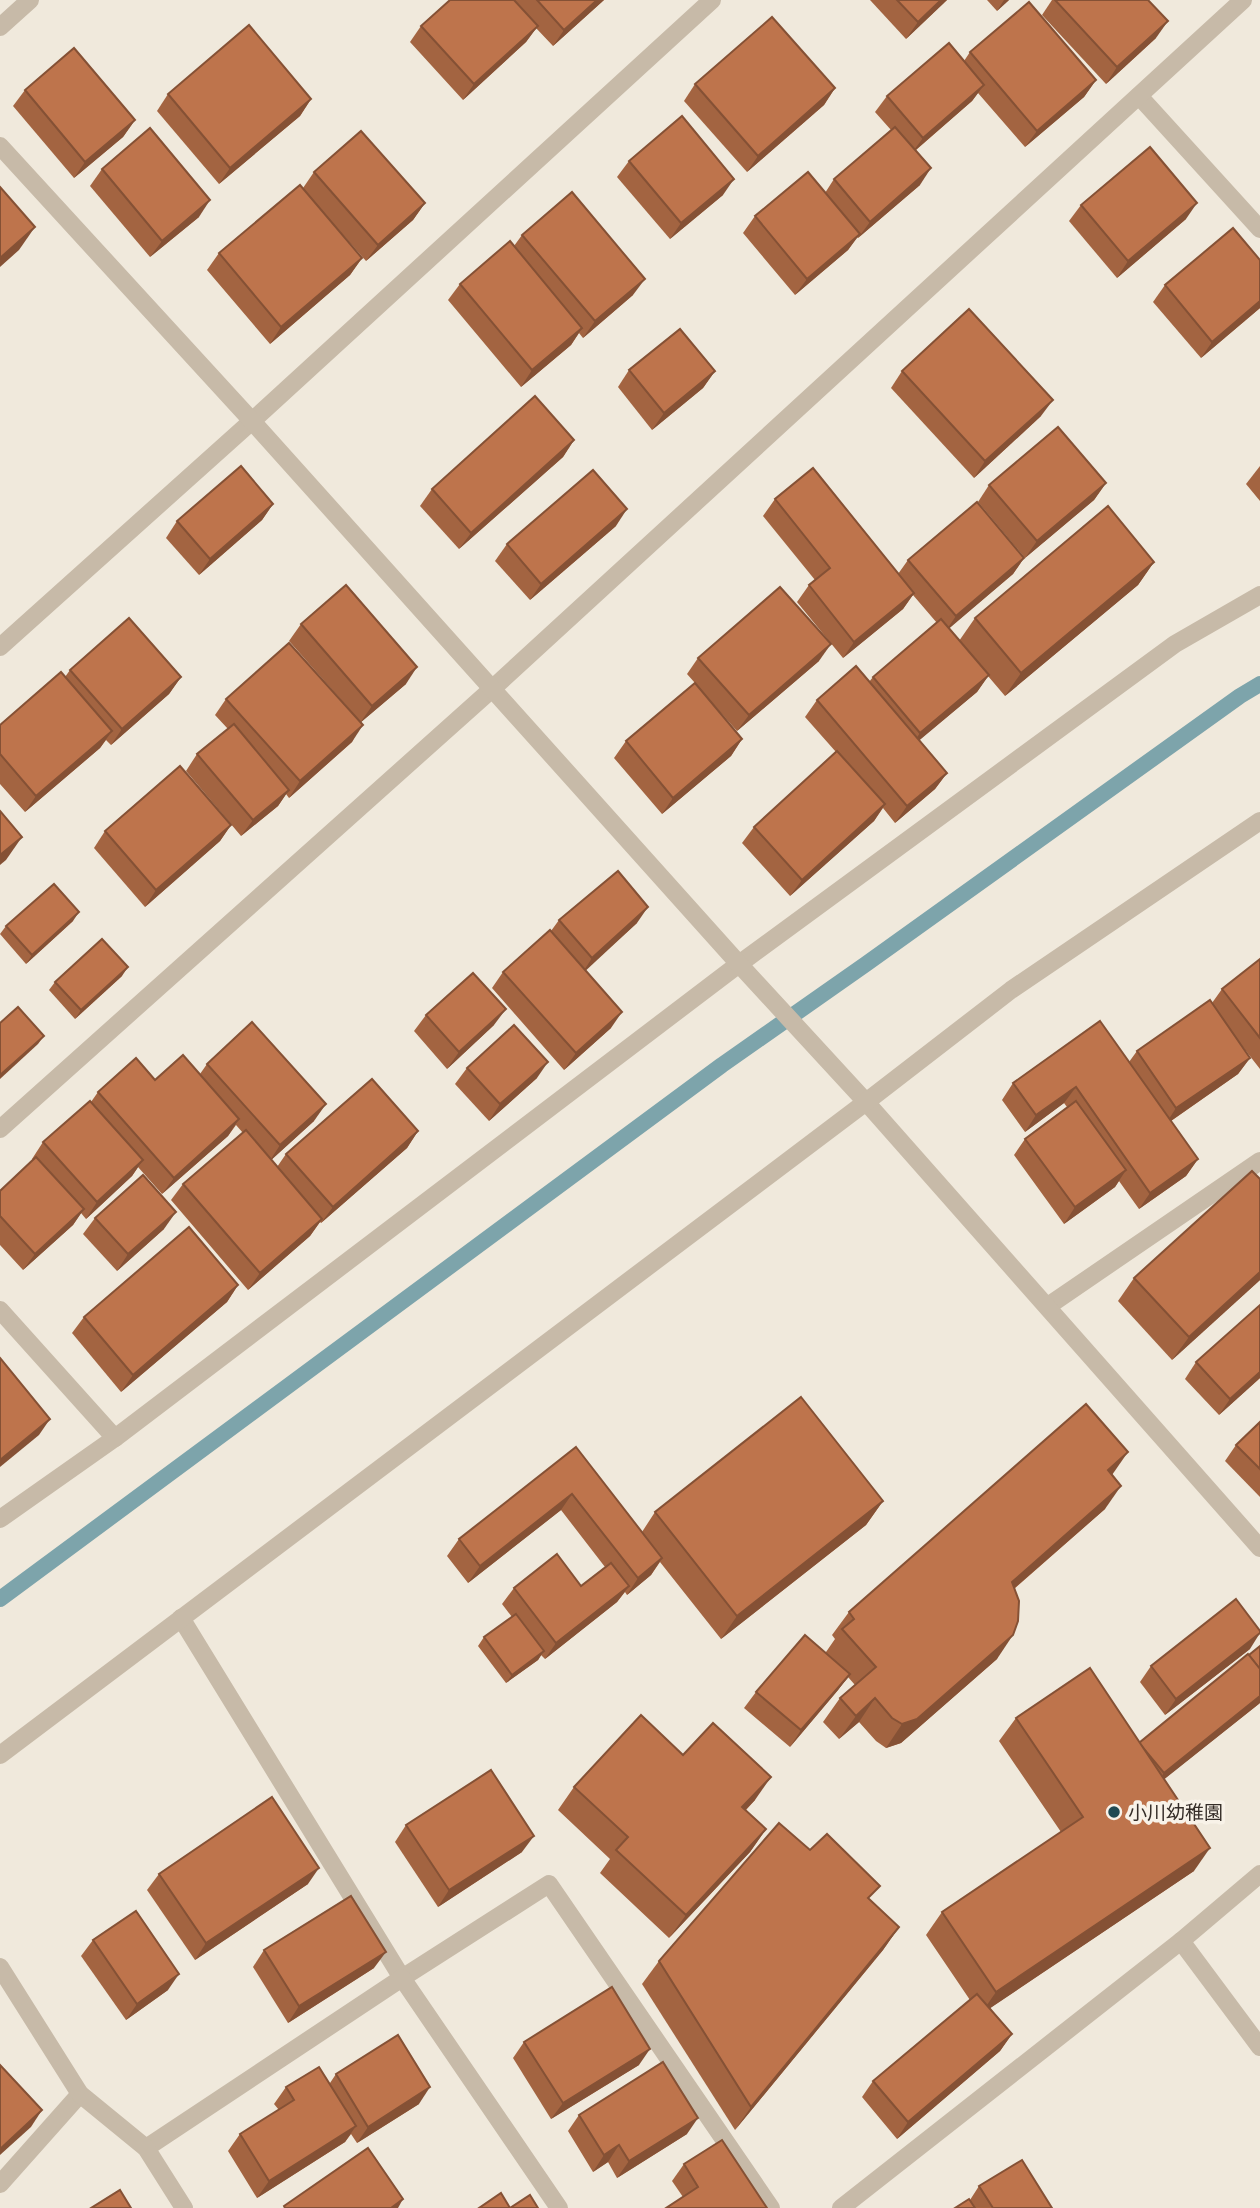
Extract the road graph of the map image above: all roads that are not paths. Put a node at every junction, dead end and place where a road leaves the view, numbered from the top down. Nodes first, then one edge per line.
1 (30, 0) edge
2 (712, 0) edge
3 (1243, 0) edge
4 (0, 27) edge
5 (1139, 96) junction
6 (0, 146) edge
7 (1260, 229) edge
8 (252, 421) junction
9 (1260, 595) edge
10 (0, 648) edge
11 (492, 689) junction
12 (1260, 821) edge
13 (744, 969) junction
14 (866, 1102) junction
15 (0, 1129) edge
16 (1260, 1161) edge
17 (1048, 1306) junction
18 (0, 1310) edge
19 (115, 1438) junction
20 (0, 1518) edge
21 (1260, 1548) edge
22 (181, 1618) junction
23 (0, 1755) edge
24 (1260, 1874) edge
25 (1181, 1941) junction
26 (0, 1967) edge
27 (402, 1978) junction
28 (1260, 2047) edge
29 (80, 2094) junction
30 (146, 2148) junction
31 (0, 2184) edge
32 (184, 2208) edge
33 (559, 2208) edge
34 (771, 2208) edge
35 (841, 2208) edge

1 - 4 street
2 - 8 street
3 - 5 street
5 - 7 street
5 - 11 street
6 - 8 street
8 - 10 street
8 - 11 street
9 - 13 street
11 - 13 street
11 - 15 street
12 - 14 street
13 - 14 street
13 - 19 street
14 - 17 street
14 - 22 street
16 - 17 street
17 - 21 street
18 - 19 street
19 - 20 street
22 - 23 street
22 - 27 street
24 - 25 street
25 - 28 street
25 - 35 street
26 - 29 street
27 - 30 street
27 - 33 street
27 - 34 street
29 - 30 street
29 - 31 street
30 - 32 street

